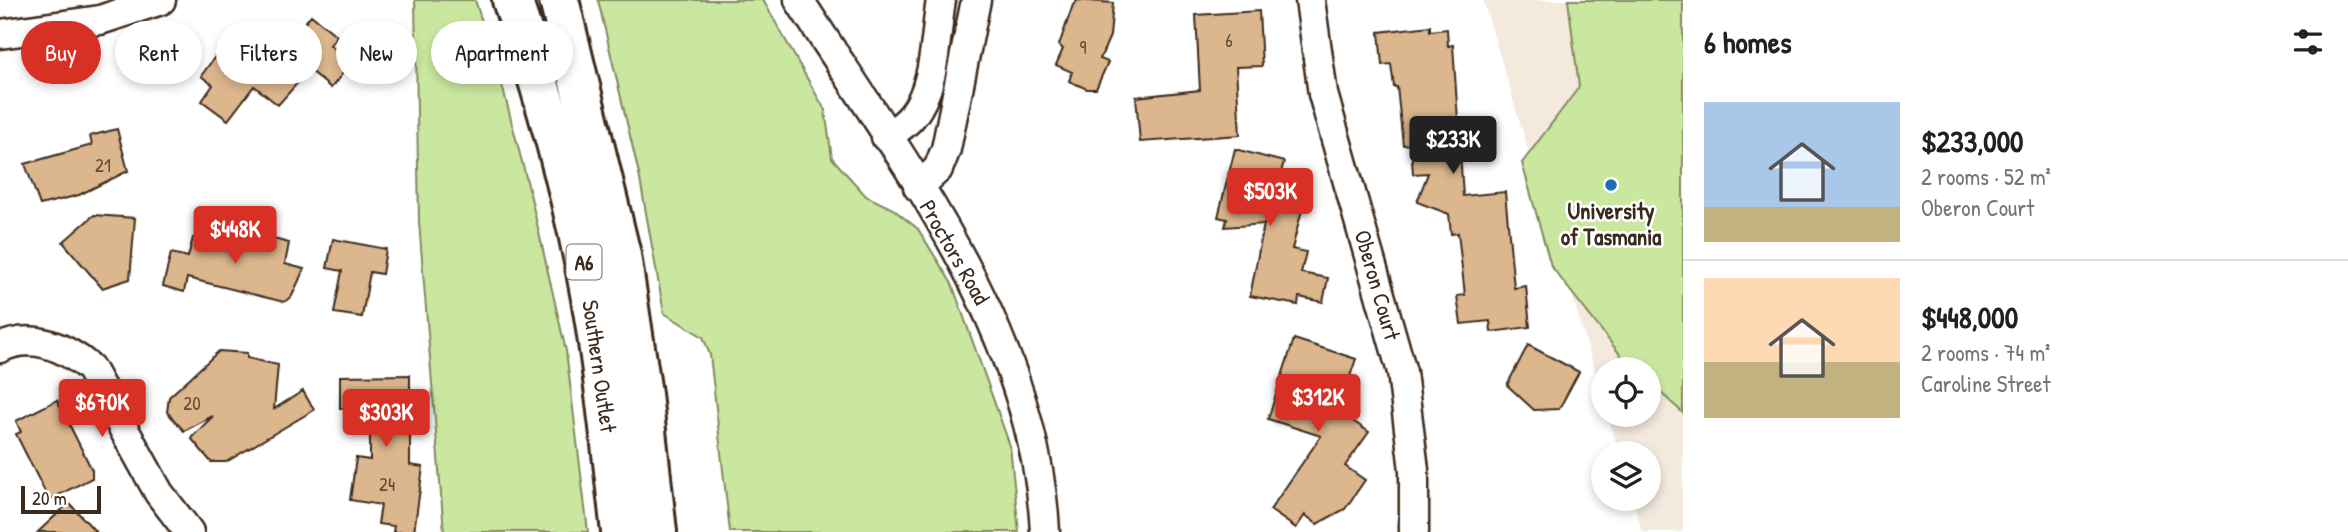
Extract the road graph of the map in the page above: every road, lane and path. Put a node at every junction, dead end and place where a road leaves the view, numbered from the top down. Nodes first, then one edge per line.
1 (161, 0) edge
2 (512, 0) edge
3 (559, 0) edge
4 (799, 0) edge
5 (941, 0) edge
6 (976, 0) edge
7 (1310, 0) edge
8 (0, 34) edge
9 (886, 137) junction
10 (918, 187) junction
11 (0, 348) edge
12 (189, 532) edge
13 (621, 532) edge
14 (657, 532) edge
15 (1045, 532) edge
16 (1414, 532) edge

1 - 8 street
2 - 13 highway, Southern Outlet / A6
3 - 14 highway, Southern Outlet / A6
4 - 9 street, Proctors Road
5 - 9 street
6 - 10 street
7 - 16 street, Oberon Court
9 - 10 street, Proctors Road
10 - 15 street, Proctors Road
11 - 12 street

